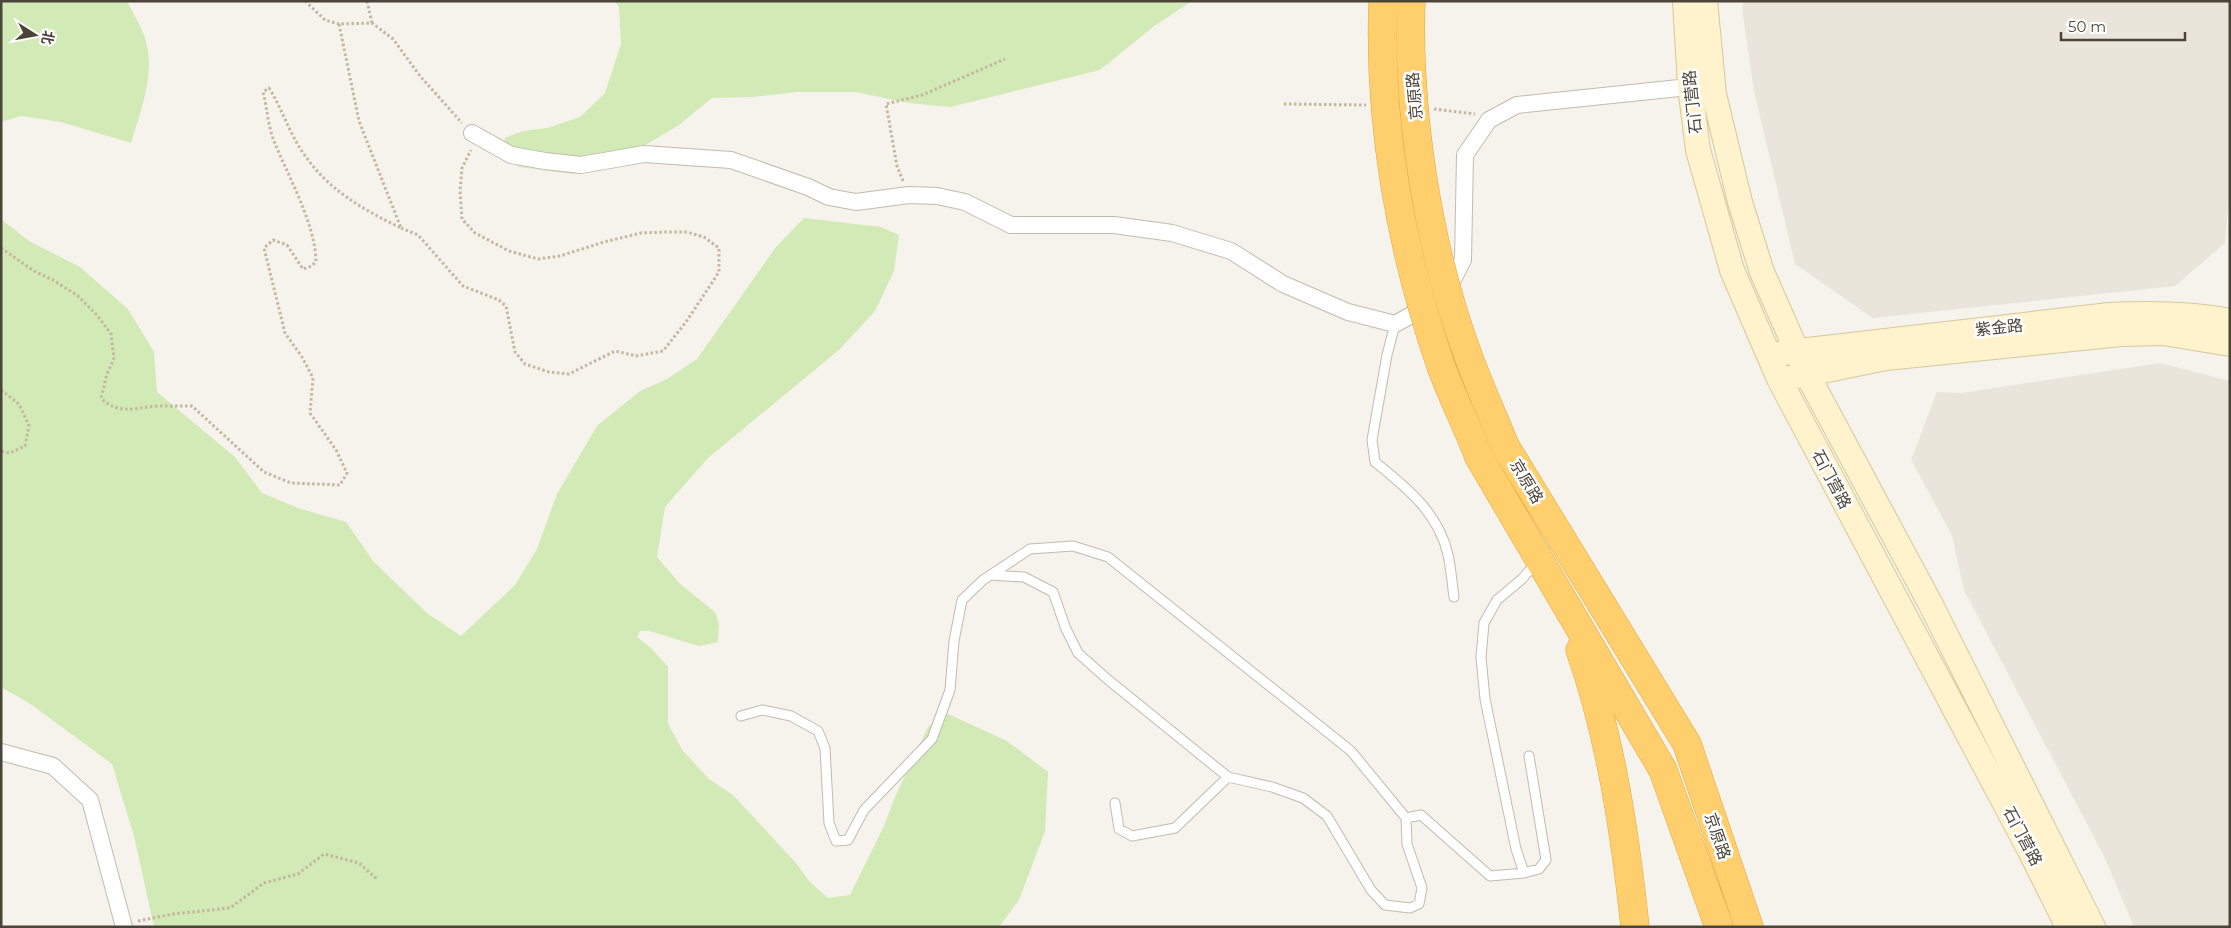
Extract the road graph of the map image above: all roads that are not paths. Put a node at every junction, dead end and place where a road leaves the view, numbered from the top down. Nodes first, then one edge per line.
1 (1383, 1) edge
2 (1412, 1) edge
3 (1685, 1) edge
4 (1706, 1) edge
5 (1713, 84) junction
6 (1690, 86) junction
7 (475, 134) road end
8 (2230, 321) edge
9 (1395, 324) junction
10 (2230, 344) edge
11 (1796, 351) junction
12 (1770, 354) junction
13 (1807, 374) junction
14 (1779, 379) junction
15 (1539, 559) junction
16 (990, 575) junction
17 (1560, 594) junction
18 (1454, 597) dead end
19 (741, 716) dead end
20 (1, 752) edge
21 (1529, 756) dead end
22 (1228, 777) junction
23 (1115, 803) dead end
24 (1406, 818) junction
25 (1524, 873) junction
26 (123, 926) edge
27 (1635, 927) edge
28 (1719, 927) edge
29 (1749, 927) edge
30 (2068, 927) edge
31 (2093, 927) edge

1 - 15 highway, 京原路, bridge
2 - 29 highway, 京原路, bridge
3 - 6 main road, 石门营路
4 - 5 main road, 石门营路
5 - 6 street
5 - 11 main road, 石门营路
6 - 9 street
6 - 12 main road, 石门营路
7 - 9 street
8 - 11 main road, 紫金路
9 - 18 lane
10 - 13 main road, 紫金路
11 - 12 main road, 紫金路
11 - 13 main road, 石门营路
12 - 14 main road, 石门营路
13 - 14 main road, 紫金路
13 - 31 main road, 石门营路
14 - 30 main road, 石门营路
15 - 17 highway, 京原路
15 - 25 lane
16 - 19 lane
16 - 22 lane
16 - 24 lane
17 - 27 highway
17 - 28 highway, 京原路
20 - 26 street
21 - 25 lane
22 - 23 lane
22 - 24 lane
24 - 25 lane

